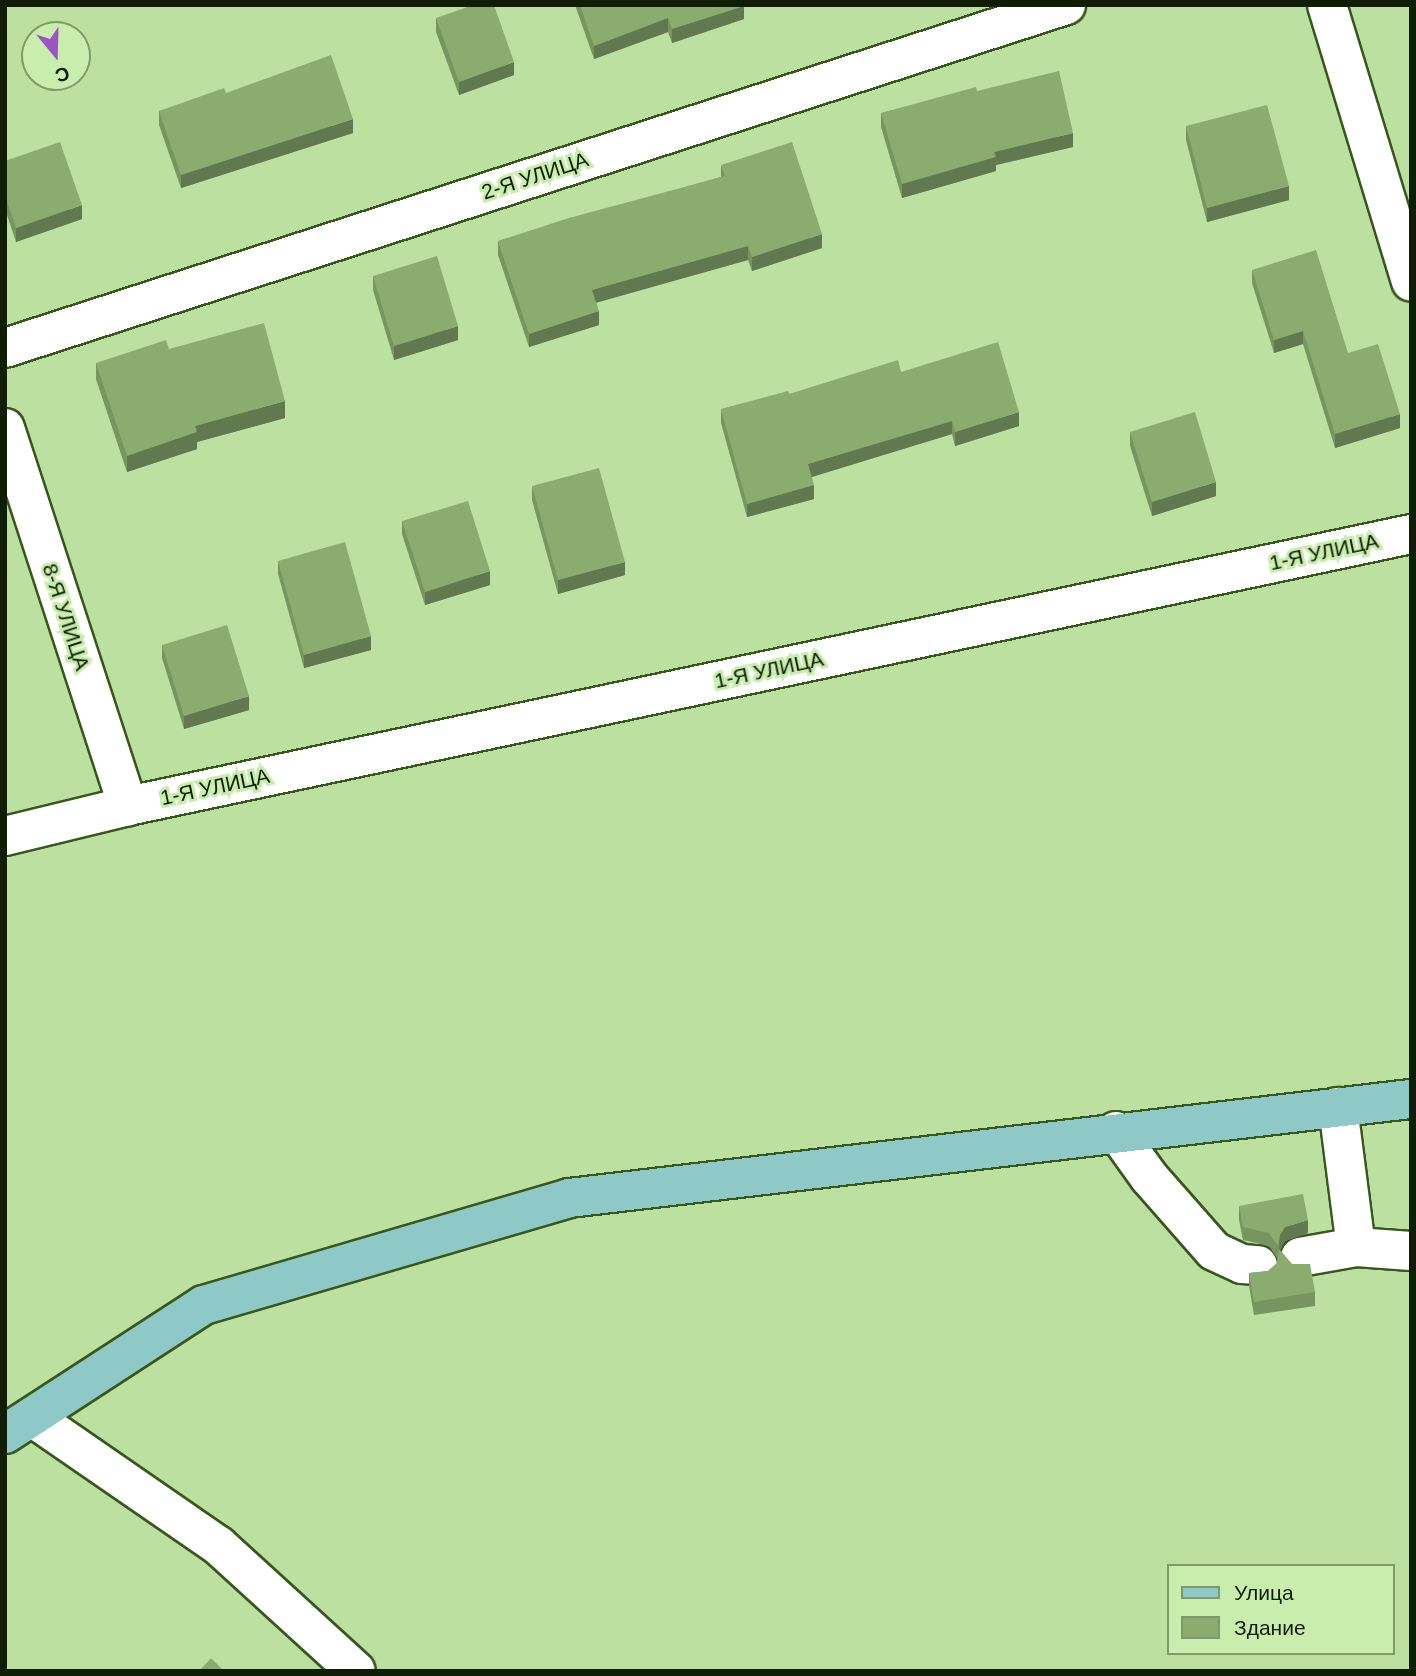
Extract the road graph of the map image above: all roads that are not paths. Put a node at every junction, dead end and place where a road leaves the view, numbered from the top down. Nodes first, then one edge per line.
1 (1066, 5) edge
2 (1327, 5) edge
3 (1411, 282) edge
4 (5, 348) edge
5 (5, 428) edge
6 (1411, 534) edge
7 (128, 806) junction
8 (5, 836) edge
9 (1411, 1099) edge
10 (1338, 1107) junction
11 (1116, 1131) junction
12 (1356, 1247) junction
13 (1411, 1251) edge
14 (1300, 1257) dead end
15 (1258, 1265) dead end
16 (18, 1425) edge
17 (356, 1671) edge

1 - 4 street, 2-Я УЛИЦА
2 - 3 street
5 - 7 street, 8-Я УЛИЦА
6 - 7 street, 1-Я УЛИЦА
7 - 8 street, 1-Я УЛИЦА
9 - 10 main road
10 - 11 main road
10 - 12 street
11 - 15 street
11 - 16 main road
12 - 13 street
12 - 14 street
16 - 17 street

